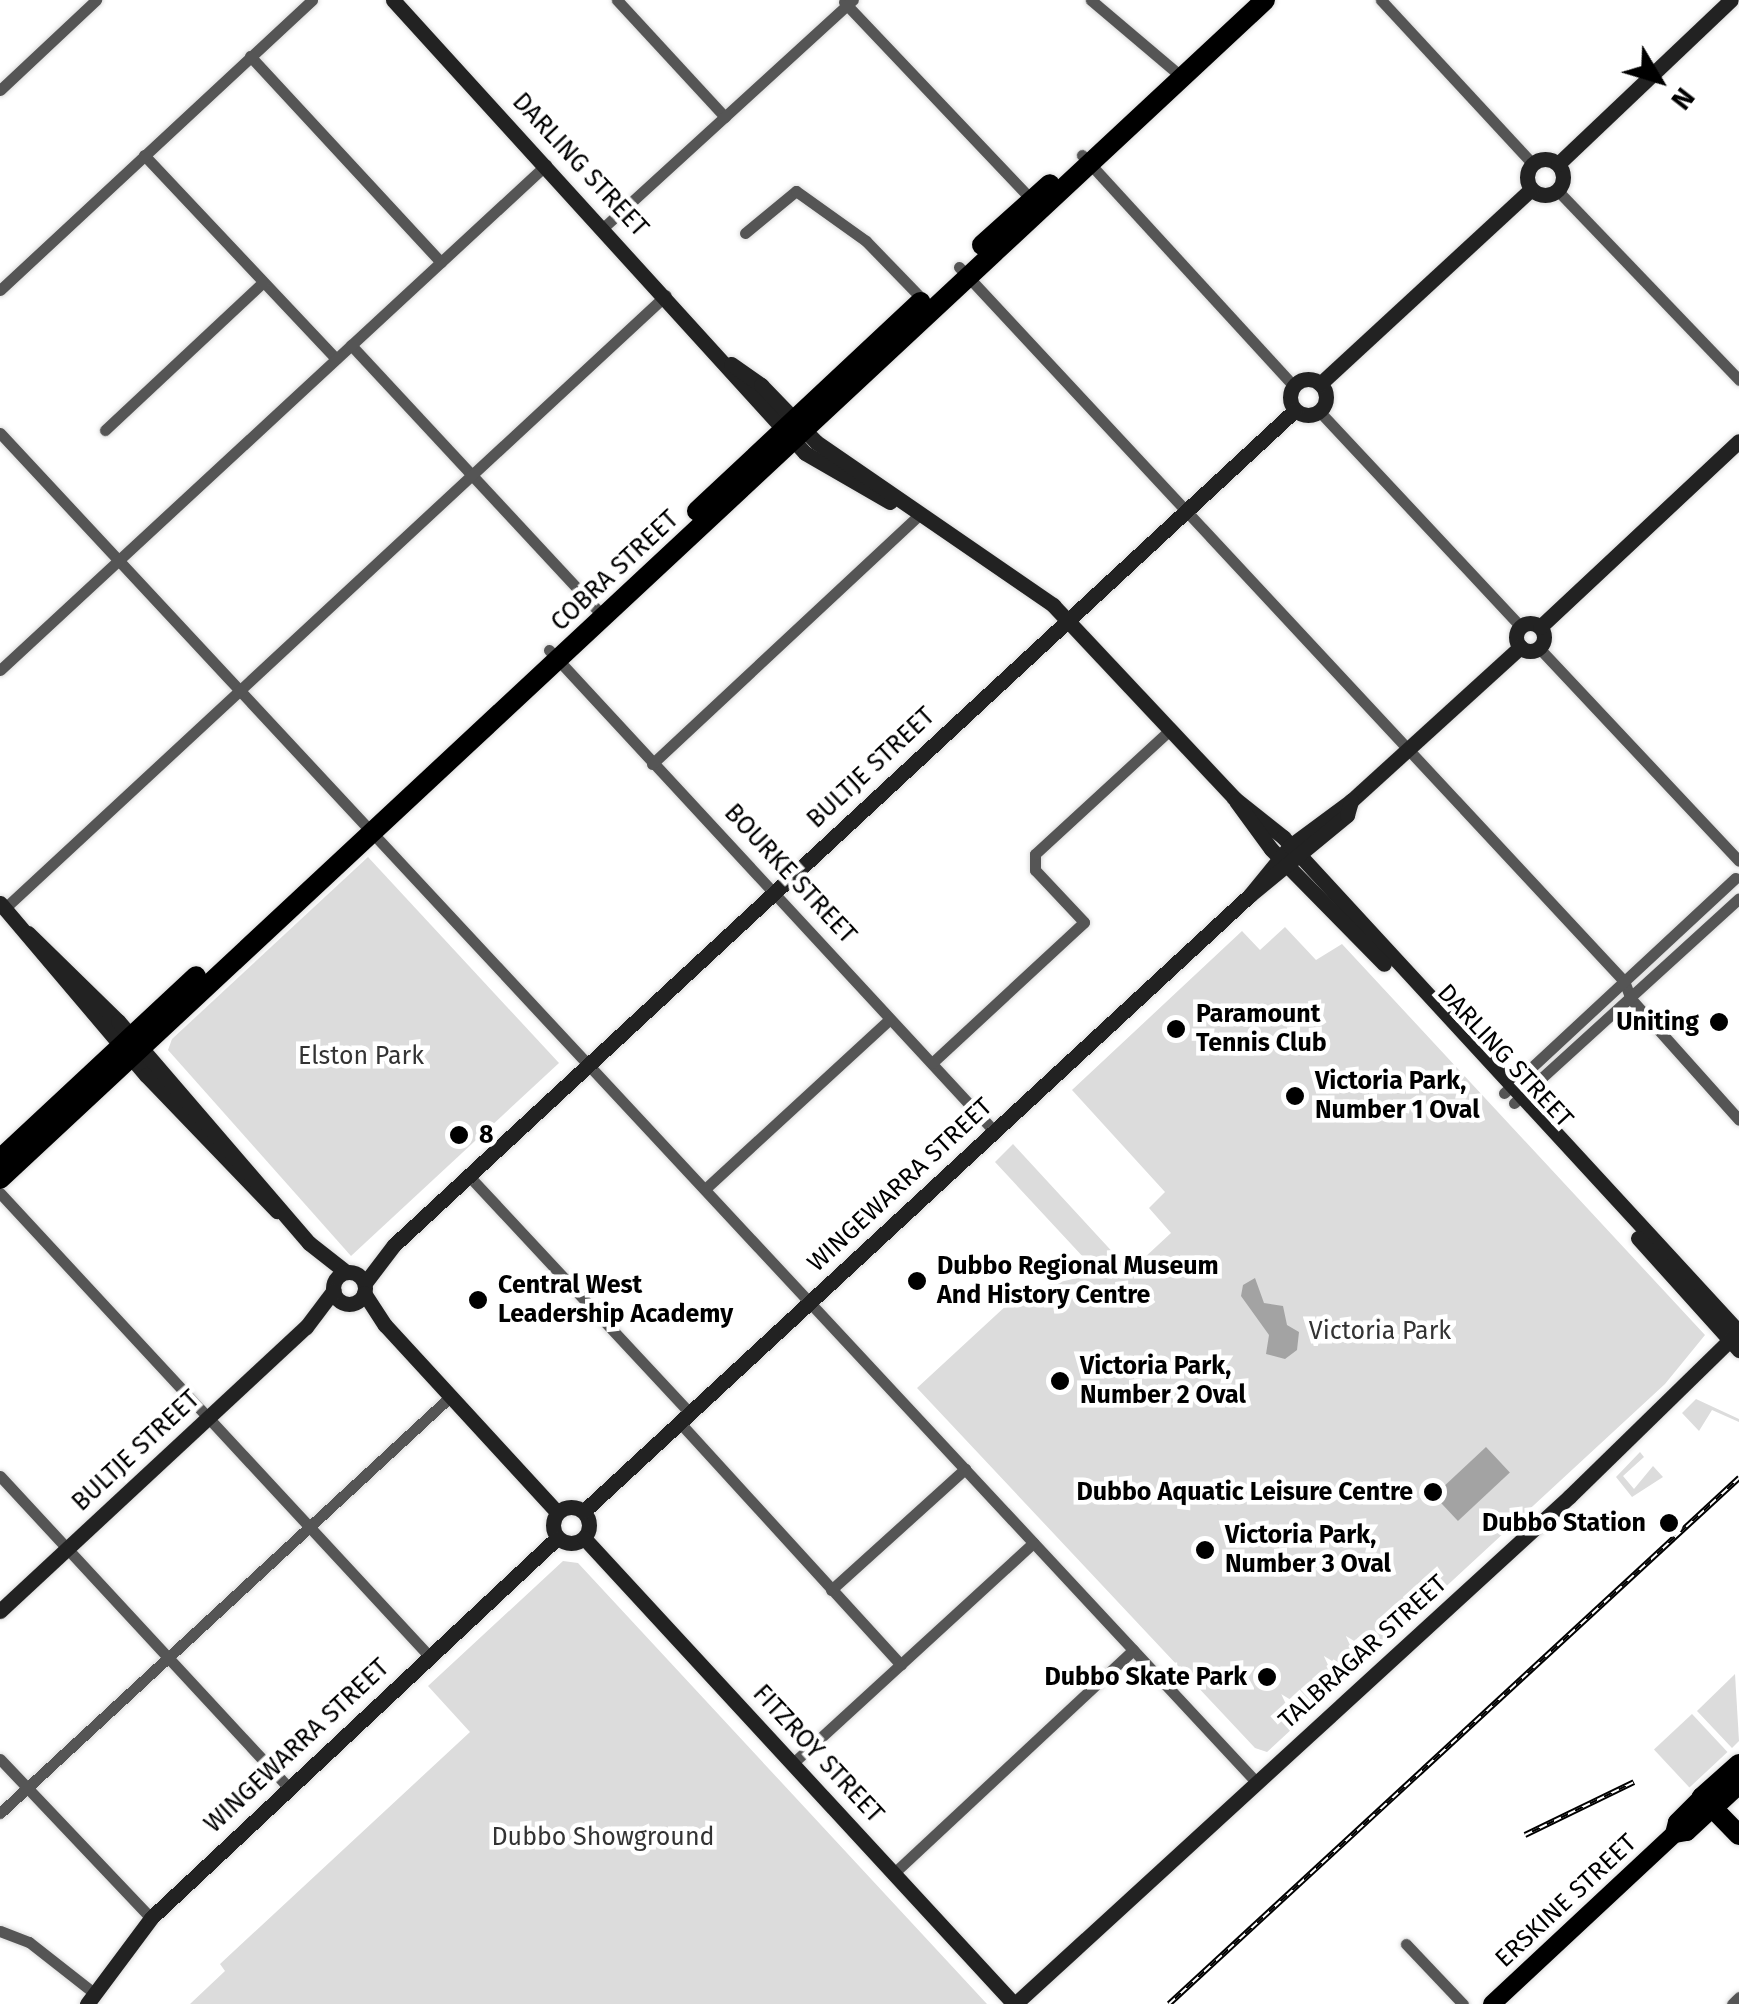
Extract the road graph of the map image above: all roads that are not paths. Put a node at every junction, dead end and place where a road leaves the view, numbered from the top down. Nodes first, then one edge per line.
1 (96, 0) edge
2 (312, 0) edge
3 (393, 0) edge
4 (617, 0) edge
5 (1092, 0) edge
6 (1250, 0) edge
7 (1265, 0) edge
8 (1370, 0) edge
9 (1381, 0) edge
10 (1732, 0) edge
11 (848, 2) edge
12 (1391, 15) junction
13 (250, 56) junction
14 (1178, 73) junction
15 (0, 90) edge
16 (725, 117) junction
17 (144, 155) junction
18 (1086, 160) junction
19 (1532, 164) junction
20 (1558, 164) junction
21 (546, 165) junction
22 (1068, 186) junction
23 (1531, 189) junction
24 (1556, 190) junction
25 (1031, 201) junction
26 (604, 228) junction
27 (745, 233) dead end
28 (442, 262) junction
29 (963, 272) junction
30 (264, 282) junction
31 (0, 290) edge
32 (666, 295) junction
33 (928, 304) junction
34 (351, 345) junction
35 (336, 359) junction
36 (1739, 380) edge
37 (1320, 384) junction
38 (1294, 386) junction
39 (1295, 410) junction
40 (1319, 411) junction
41 (793, 429) junction
42 (104, 430) dead end
43 (0, 434) edge
44 (1739, 441) edge
45 (472, 475) junction
46 (1186, 510) junction
47 (918, 516) junction
48 (118, 559) junction
49 (599, 612) junction
50 (1068, 620) junction
51 (1520, 626) junction
52 (1540, 627) junction
53 (1520, 647) junction
54 (1539, 648) junction
55 (554, 655) junction
56 (0, 670) edge
57 (240, 691) junction
58 (1171, 729) junction
59 (1408, 749) junction
60 (652, 764) junction
61 (365, 828) junction
62 (1290, 857) junction
63 (1739, 863) edge
64 (1737, 882) edge
65 (773, 892) junction
66 (1739, 898) edge
67 (2, 905) edge
68 (1624, 981) junction
69 (1631, 1000) junction
70 (890, 1019) junction
71 (131, 1047) junction
72 (588, 1064) junction
73 (932, 1064) junction
74 (1512, 1095) junction
75 (1739, 1120) edge
76 (995, 1132) junction
77 (0, 1159) edge
78 (468, 1175) junction
79 (0, 1179) edge
80 (705, 1190) junction
81 (0, 1194) edge
82 (349, 1288) junction
83 (810, 1304) junction
84 (1737, 1337) edge
85 (450, 1396) junction
86 (208, 1417) junction
87 (686, 1419) junction
88 (965, 1468) junction
89 (0, 1476) edge
90 (584, 1511) junction
91 (557, 1512) junction
92 (309, 1526) junction
93 (558, 1538) junction
94 (584, 1538) junction
95 (1033, 1543) junction
96 (68, 1548) junction
97 (832, 1590) junction
98 (0, 1611) edge
99 (1133, 1650) junction
100 (429, 1656) junction
101 (169, 1658) junction
102 (901, 1665) junction
103 (0, 1759) edge
104 (793, 1763) junction
105 (1739, 1764) edge
106 (1257, 1783) junction
107 (1739, 1784) edge
108 (27, 1788) junction
109 (289, 1788) junction
110 (1713, 1798) junction
111 (0, 1813) edge
112 (1739, 1816) edge
113 (1739, 1835) edge
114 (894, 1873) junction
115 (151, 1918) junction
116 (0, 1930) edge
117 (1406, 1944) dead end
118 (1739, 1997) edge
119 (91, 1998) edge
120 (1015, 2004) edge
121 (1462, 2004) edge
122 (1492, 2004) edge
123 (1732, 2004) edge

1 - 15 street
2 - 13 street
3 - 21 street, DARLING STREET
4 - 16 street
5 - 14 street
6 - 14 highway, COBRA STREET
7 - 14 highway, COBRA STREET
8 - 12 street
9 - 12 street
10 - 20 street
11 - 16 street
11 - 25 street
12 - 19 street
13 - 17 street
13 - 28 street
14 - 18 highway, COBRA STREET
16 - 26 street
17 - 30 street
17 - 31 street
18 - 22 highway, COBRA STREET
18 - 25 highway, COBRA STREET
18 - 38 street
19 - 20 street
19 - 23 street
20 - 24 street
21 - 26 street, DARLING STREET
21 - 28 street
22 - 25 street
22 - 29 highway, COBRA STREET
23 - 24 street
23 - 37 street
24 - 36 street
25 - 29 highway, COBRA STREET
26 - 32 street, DARLING STREET
27 - 33 street
28 - 34 street
29 - 33 highway, COBRA STREET
29 - 46 street
30 - 35 street
30 - 42 street
32 - 41 street, DARLING STREET
32 - 45 street
33 - 41 highway, COBRA STREET
34 - 35 street
34 - 45 street
35 - 48 street
37 - 38 street
37 - 40 street
38 - 39 street
39 - 40 street
39 - 46 street, BULTJE STREET
40 - 51 street
41 - 47 street, DARLING STREET
41 - 49 highway, COBRA STREET
43 - 48 street
44 - 52 street
45 - 49 street
45 - 57 street
46 - 50 street, BULTJE STREET
46 - 59 street
47 - 50 street, DARLING STREET
47 - 60 street
48 - 56 street
48 - 57 street
49 - 55 highway, COBRA STREET
50 - 58 street, DARLING STREET
50 - 65 street, BULTJE STREET
51 - 52 street
51 - 53 street
52 - 54 street
53 - 54 street
53 - 59 street, WINGEWARRA STREET
54 - 63 street
55 - 60 street, BOURKE STREET
55 - 61 highway, COBRA STREET
57 - 61 street
57 - 67 street
58 - 62 street, DARLING STREET
58 - 73 street
59 - 62 street, WINGEWARRA STREET
59 - 68 street
60 - 65 street, BOURKE STREET
61 - 71 highway, COBRA STREET
61 - 72 street
62 - 74 street, DARLING STREET
62 - 76 street, WINGEWARRA STREET
63 - 64 street
64 - 68 street
65 - 70 street, BOURKE STREET
65 - 72 street, BULTJE STREET
66 - 69 street
67 - 71 street
68 - 69 street
68 - 74 street
69 - 74 street
69 - 75 street
70 - 73 street, BOURKE STREET
70 - 80 street
71 - 77 highway, COBRA STREET
71 - 79 highway, COBRA STREET
71 - 82 street
72 - 78 street, BULTJE STREET
72 - 80 street
73 - 76 street, BOURKE STREET
74 - 84 street, DARLING STREET
76 - 83 street, WINGEWARRA STREET
78 - 82 street, BULTJE STREET
78 - 87 street
80 - 83 street
81 - 86 street
82 - 85 street
82 - 86 street, BULTJE STREET
83 - 87 street, WINGEWARRA STREET
83 - 88 street
84 - 106 street, TALBRAGAR STREET
85 - 91 street
85 - 92 street
86 - 92 street
86 - 96 street, BULTJE STREET
87 - 90 street, WINGEWARRA STREET
87 - 97 street
88 - 95 street
88 - 97 street
89 - 96 street
90 - 91 street
90 - 94 street
91 - 93 street
92 - 100 street
92 - 101 street
93 - 94 street
93 - 100 street, WINGEWARRA STREET
94 - 104 street, FITZROY STREET
95 - 99 street
95 - 102 street
96 - 98 street, BULTJE STREET
96 - 101 street
97 - 102 street
99 - 106 street
99 - 114 street
100 - 109 street, WINGEWARRA STREET
101 - 108 street
101 - 109 street
102 - 104 street
103 - 108 street
104 - 114 street, FITZROY STREET
105 - 110 highway, ERSKINE STREET
106 - 120 street, TALBRAGAR STREET
107 - 110 highway, ERSKINE STREET
108 - 111 street
108 - 115 street
109 - 115 street, WINGEWARRA STREET
110 - 112 highway
110 - 113 highway
110 - 122 main road, ERSKINE STREET
114 - 120 street, FITZROY STREET
115 - 119 street, WINGEWARRA STREET
116 - 119 street
117 - 121 street
118 - 123 street

